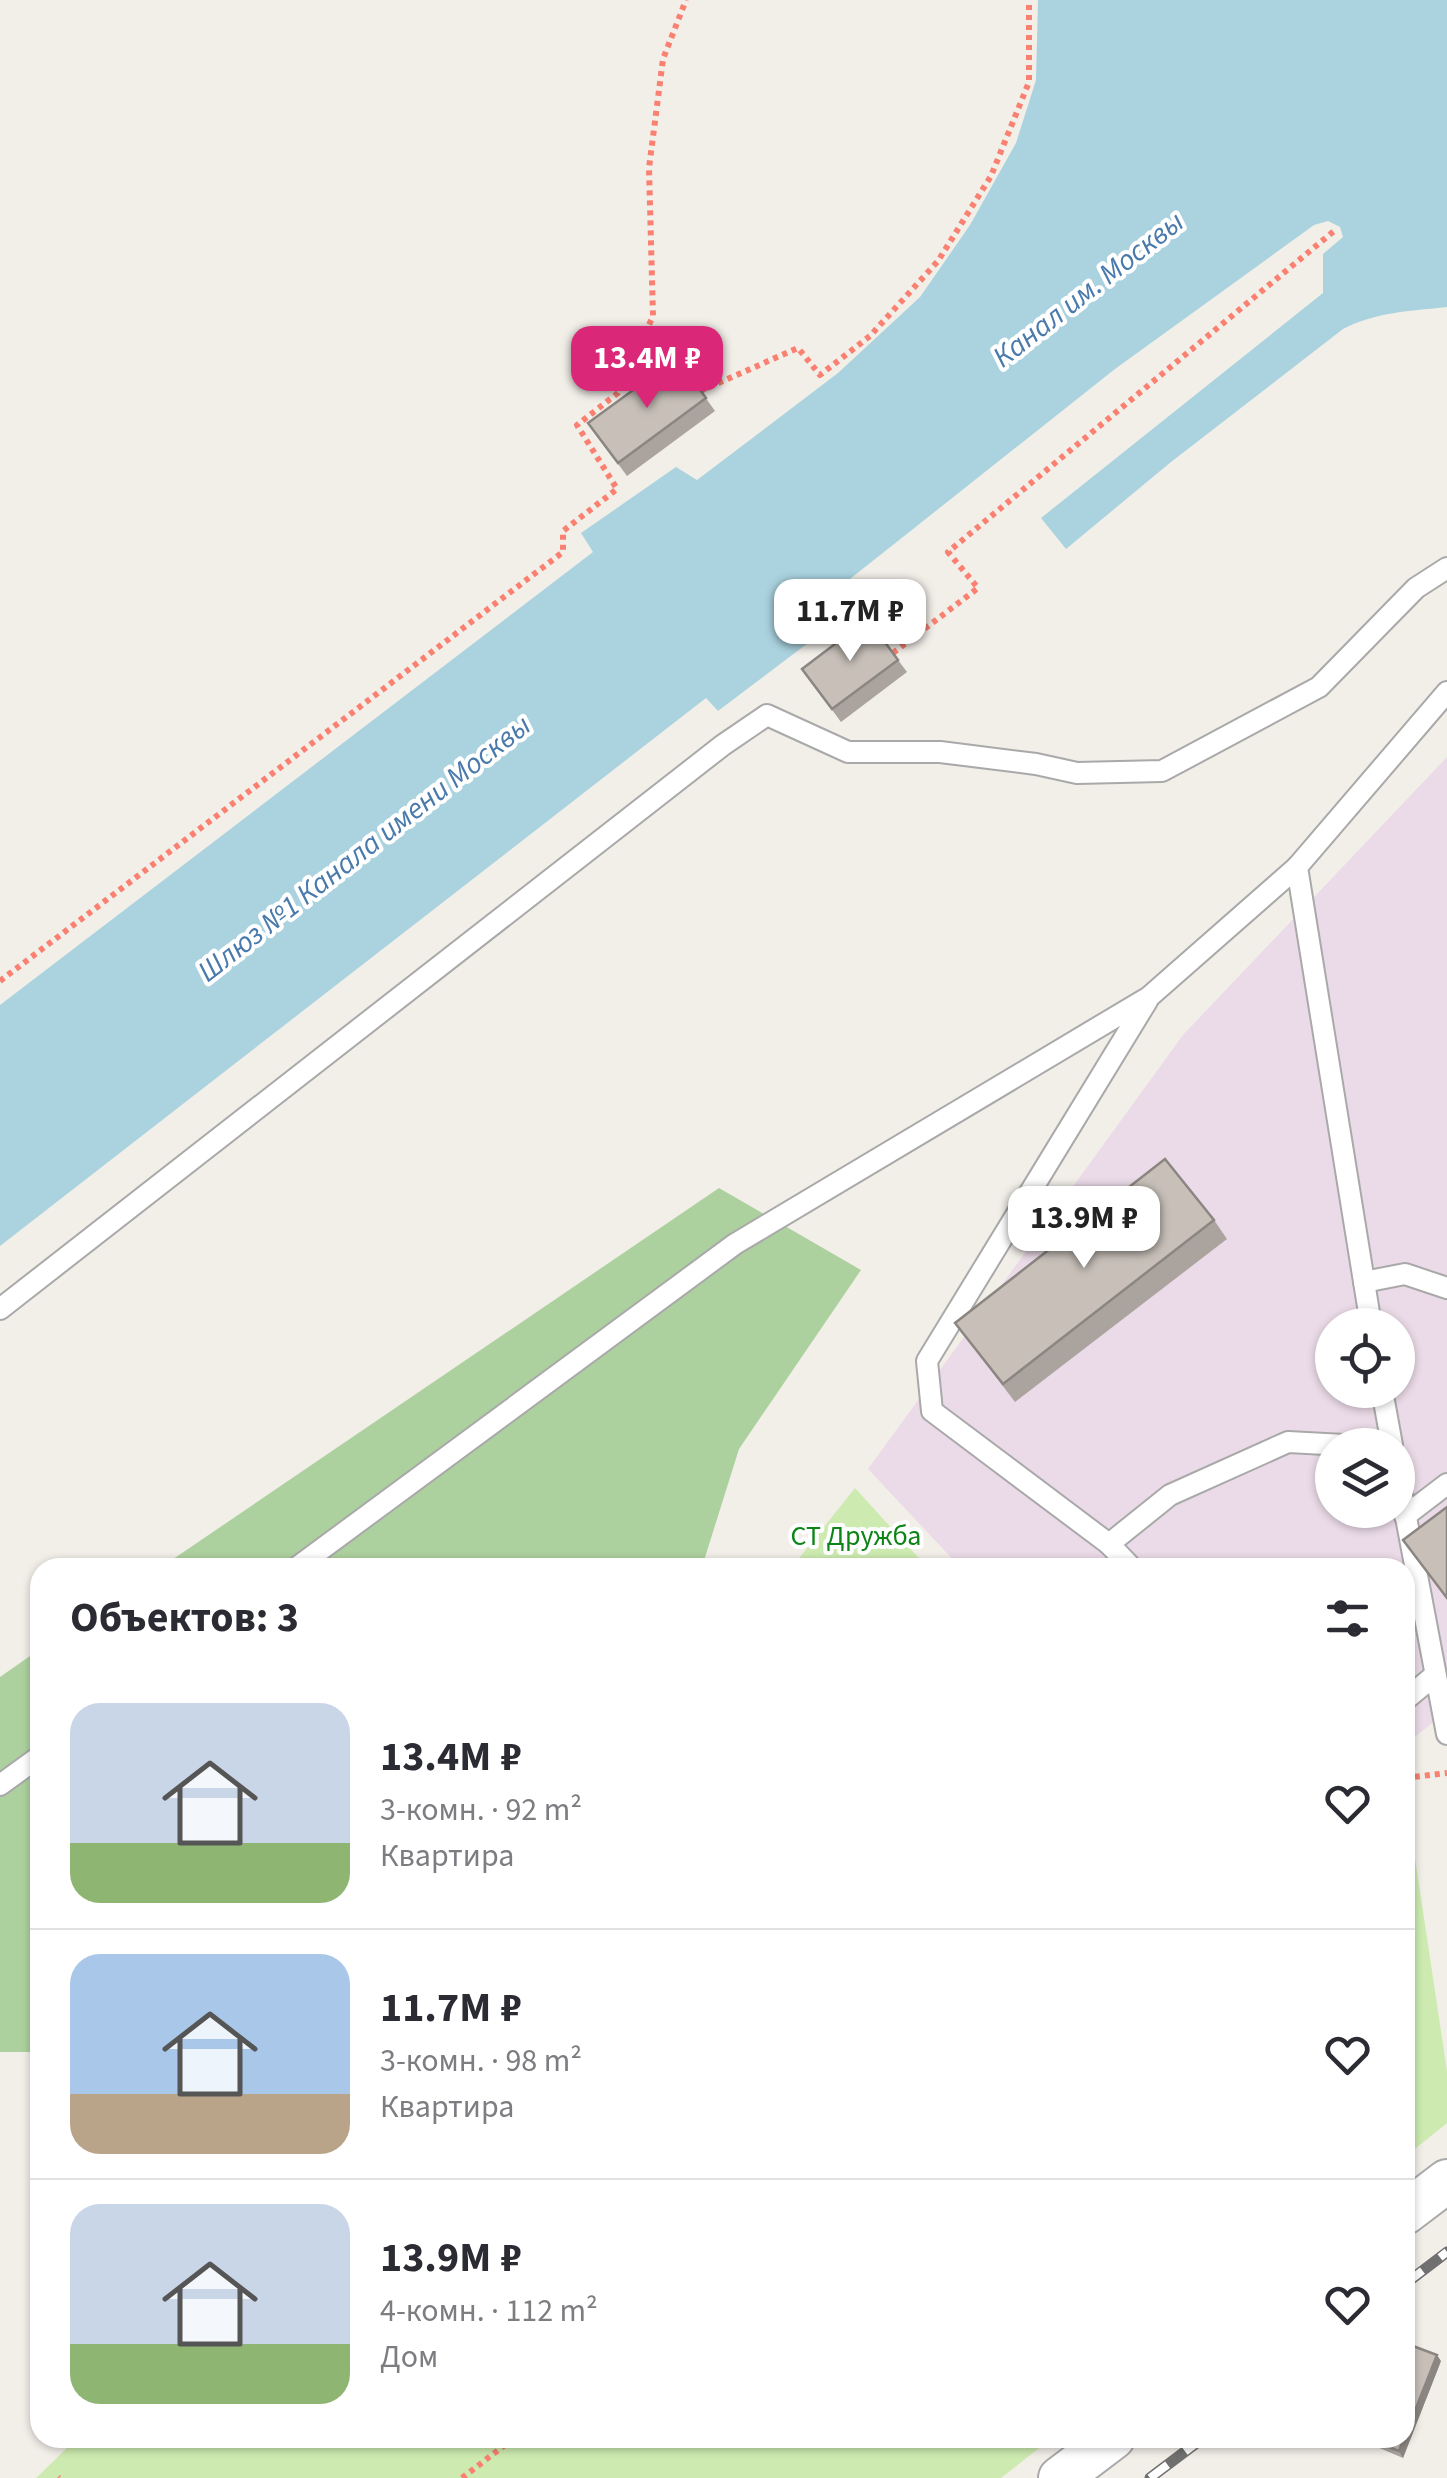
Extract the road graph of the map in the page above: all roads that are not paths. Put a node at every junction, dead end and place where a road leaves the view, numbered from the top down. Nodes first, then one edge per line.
1 (1447, 568) edge
2 (1447, 692) edge
3 (1296, 867) junction
4 (1150, 998) junction
5 (1364, 1282) junction
6 (1447, 1288) edge
7 (1368, 1308) edge
8 (0, 1309) edge
9 (1315, 1443) edge
10 (1447, 1484) edge
11 (1415, 1508) edge
12 (1407, 1528) edge
13 (1109, 1544) junction
14 (310, 1558) edge
15 (1122, 1558) edge
16 (1413, 1558) edge
17 (1415, 1569) edge
18 (1435, 1675) junction
19 (1415, 1692) edge
20 (1447, 1734) edge
21 (30, 1763) edge
22 (0, 1785) edge
23 (1447, 2180) edge
24 (1415, 2205) edge
25 (1100, 2448) edge
26 (1060, 2478) edge

1 - 8 lane
2 - 3 lane
3 - 4 lane
3 - 5 lane
4 - 13 lane
4 - 14 lane
5 - 6 lane
5 - 7 lane
9 - 13 lane
10 - 11 lane
12 - 16 lane
13 - 15 lane
17 - 18 lane
18 - 19 lane
18 - 20 lane
21 - 22 lane
23 - 24 street
25 - 26 street

